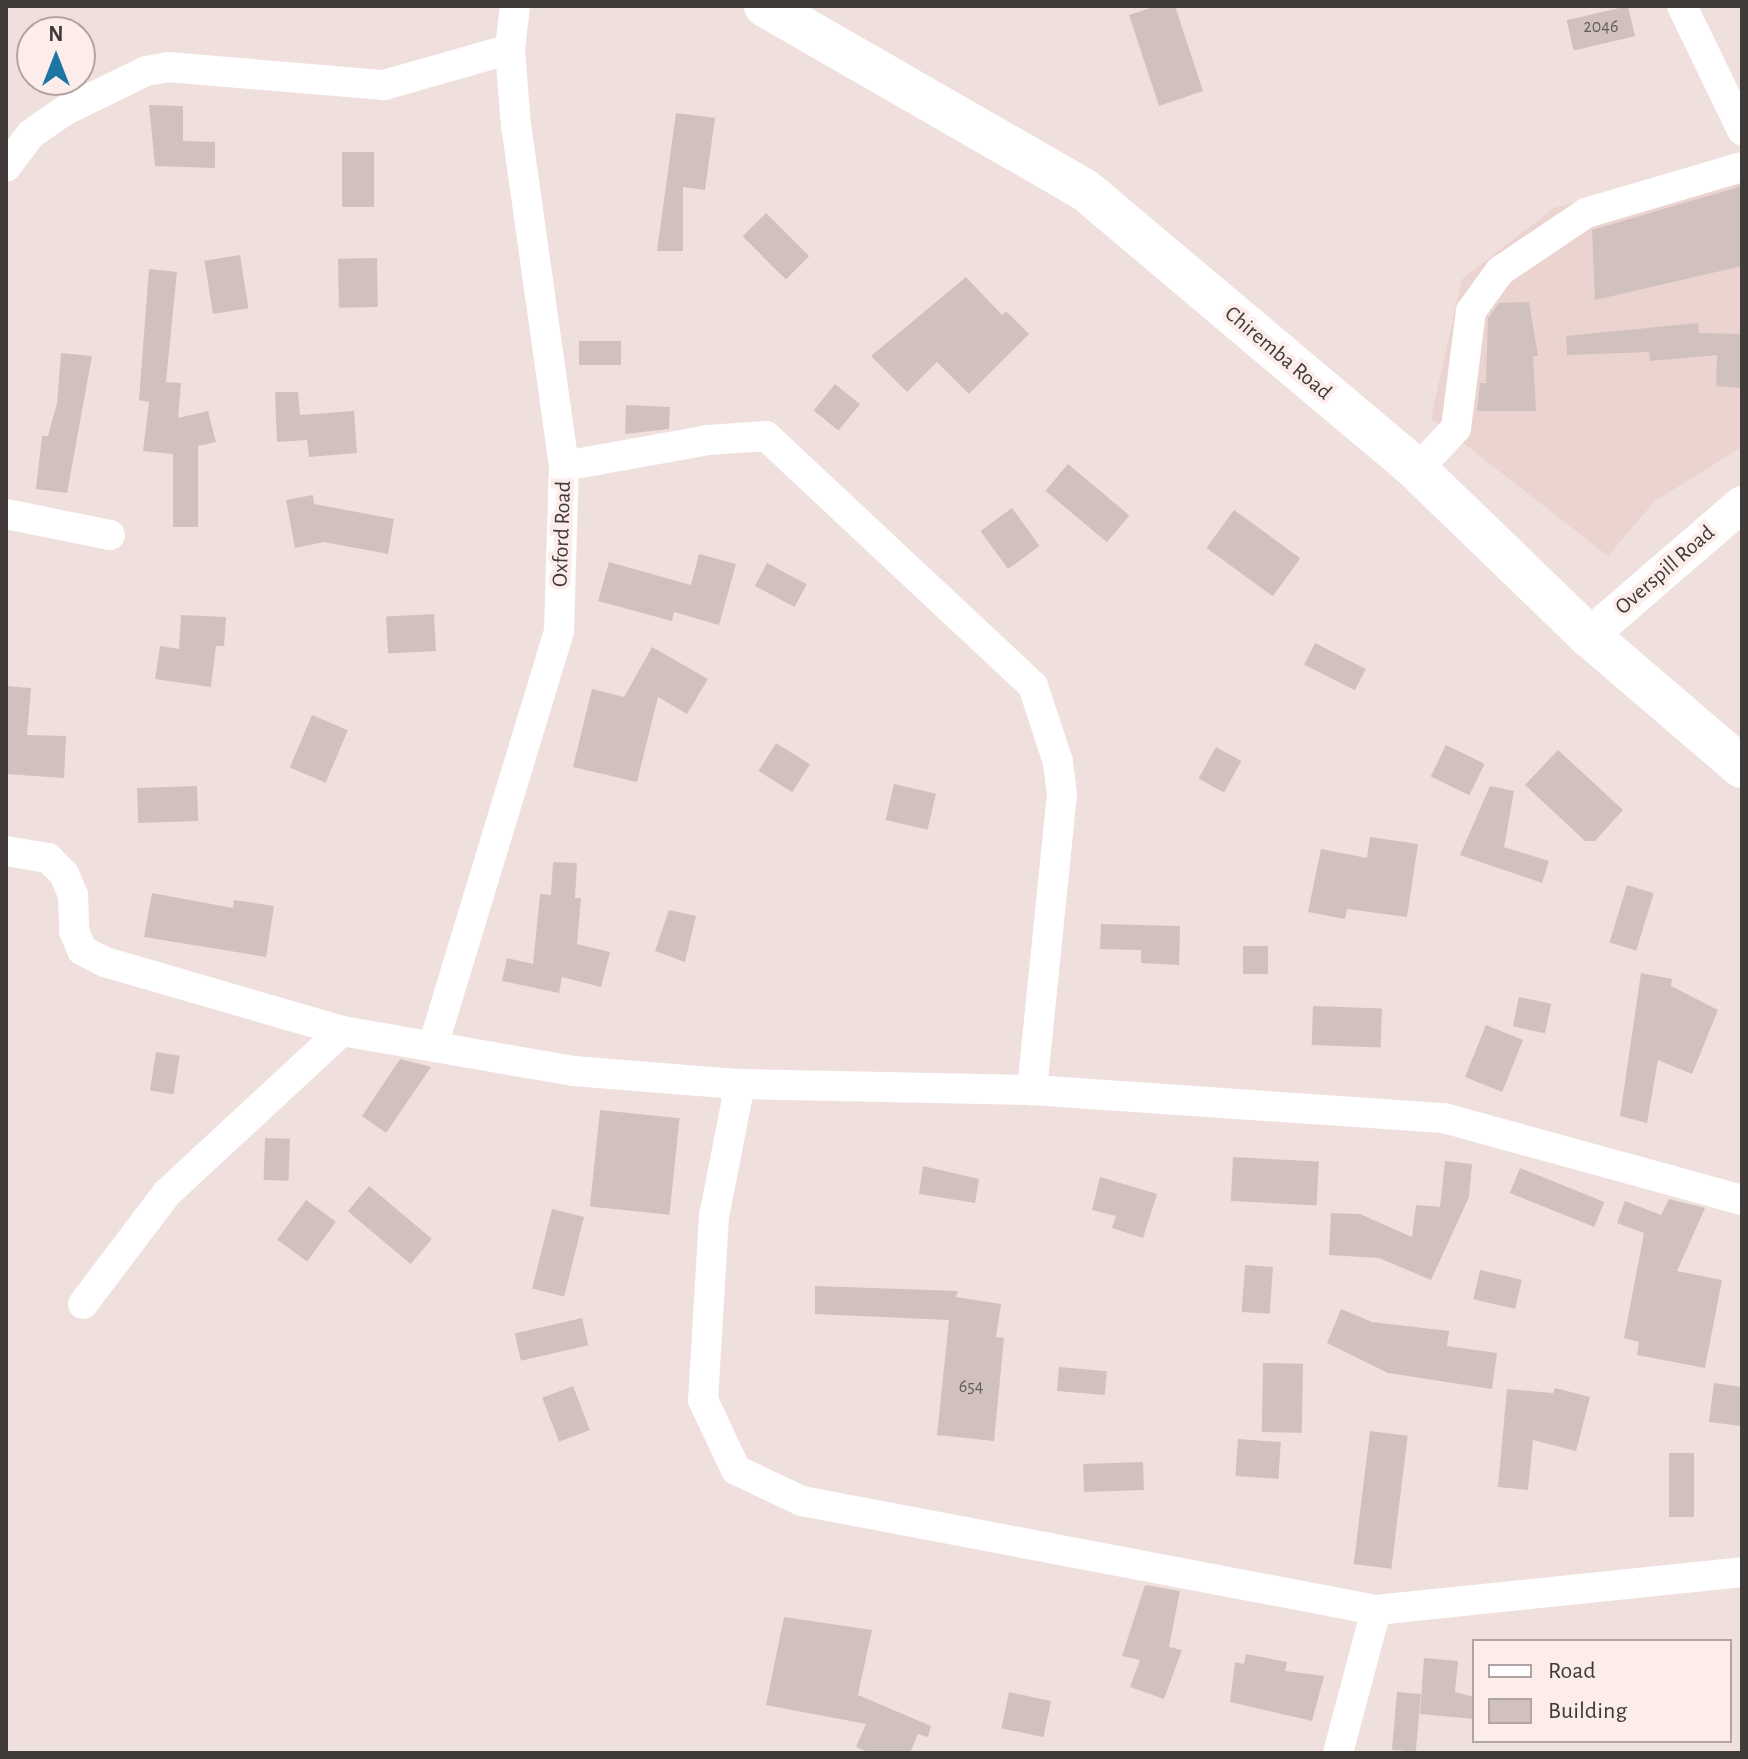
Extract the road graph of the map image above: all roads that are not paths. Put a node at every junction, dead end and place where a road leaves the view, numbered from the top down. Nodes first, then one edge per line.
1 (515, 6) edge
2 (765, 6) edge
3 (1682, 6) edge
4 (510, 49) junction
5 (1742, 130) edge
6 (6, 167) edge
7 (1742, 167) edge
8 (564, 466) junction
9 (1417, 470) junction
10 (1742, 504) edge
11 (6, 514) edge
12 (110, 535) dead end
13 (1589, 636) junction
14 (1742, 767) edge
15 (6, 851) edge
16 (342, 1031) junction
17 (433, 1046) junction
18 (740, 1084) junction
19 (1032, 1090) junction
20 (1742, 1200) edge
21 (83, 1304) dead end
22 (1742, 1572) edge
23 (1376, 1610) junction
24 (1338, 1753) edge

1 - 4 street, Oxford Road
2 - 9 main road, Chiremba Road
3 - 5 street
4 - 6 street
4 - 8 street, Oxford Road
7 - 9 street
8 - 17 street, Oxford Road
8 - 19 street
9 - 13 main road, Chiremba Road
10 - 13 street, Overspill Road
11 - 12 street
13 - 14 main road, Chiremba Road
15 - 16 street
16 - 17 street
16 - 21 street
17 - 18 street
18 - 19 street
18 - 23 street
19 - 20 street
22 - 23 street
23 - 24 street

